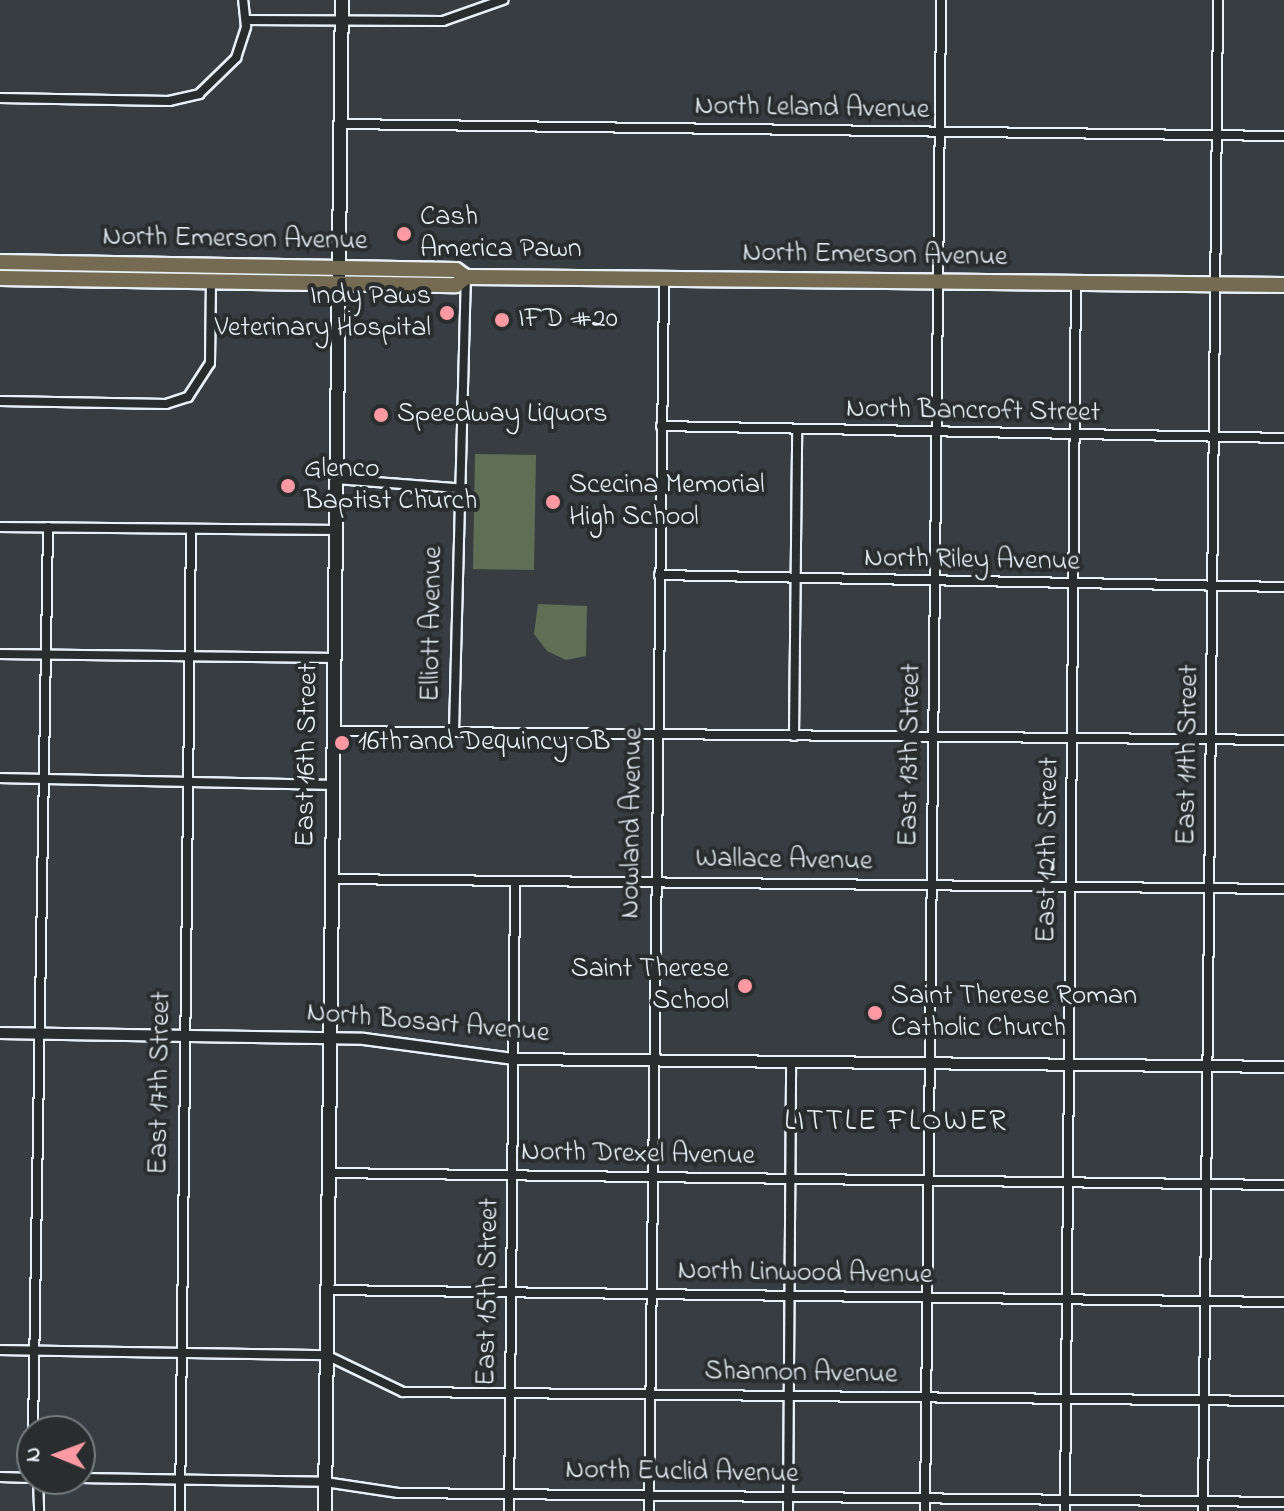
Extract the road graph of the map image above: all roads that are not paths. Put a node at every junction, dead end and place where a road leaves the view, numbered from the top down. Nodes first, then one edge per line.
1 (243, 0) edge
2 (342, 0) edge
3 (503, 0) edge
4 (941, 0) edge
5 (1218, 0) edge
6 (246, 20) junction
7 (341, 21) junction
8 (0, 98) edge
9 (340, 124) junction
10 (939, 132) junction
11 (1217, 136) junction
12 (1284, 136) edge
13 (0, 262) edge
14 (339, 276) junction
15 (466, 277) junction
16 (0, 278) edge
17 (664, 280) junction
18 (211, 281) junction
19 (937, 283) junction
20 (1076, 285) junction
21 (1284, 285) edge
22 (1215, 286) junction
23 (0, 401) edge
24 (661, 426) junction
25 (797, 431) junction
26 (936, 433) junction
27 (1075, 435) junction
28 (1214, 437) junction
29 (1284, 438) edge
30 (336, 479) junction
31 (457, 488) junction
32 (0, 527) edge
33 (48, 527) junction
34 (191, 529) junction
35 (335, 530) junction
36 (659, 575) junction
37 (795, 580) junction
38 (934, 583) junction
39 (1074, 585) junction
40 (1213, 587) junction
41 (1284, 587) edge
42 (0, 654) edge
43 (47, 655) junction
44 (189, 656) junction
45 (333, 658) junction
46 (332, 731) junction
47 (454, 731) junction
48 (657, 735) junction
49 (794, 736) junction
50 (933, 736) junction
51 (1072, 737) junction
52 (1211, 739) junction
53 (1284, 740) edge
54 (0, 778) edge
55 (43, 779) junction
56 (188, 782) junction
57 (332, 785) junction
58 (330, 879) junction
59 (515, 881) junction
60 (653, 882) junction
61 (931, 885) junction
62 (1071, 887) junction
63 (1209, 888) junction
64 (1284, 889) edge
65 (0, 1033) edge
66 (39, 1034) junction
67 (184, 1036) junction
68 (328, 1038) junction
69 (513, 1059) junction
70 (652, 1060) junction
71 (791, 1062) junction
72 (930, 1063) junction
73 (1069, 1065) junction
74 (1208, 1067) junction
75 (1284, 1067) edge
76 (327, 1173) junction
77 (512, 1175) junction
78 (651, 1177) junction
79 (790, 1179) junction
80 (929, 1181) junction
81 (1068, 1182) junction
82 (1207, 1184) junction
83 (1284, 1185) edge
84 (326, 1290) junction
85 (511, 1293) junction
86 (650, 1294) junction
87 (789, 1296) junction
88 (927, 1298) junction
89 (1067, 1300) junction
90 (1205, 1301) junction
91 (1284, 1302) edge
92 (0, 1350) edge
93 (36, 1351) junction
94 (180, 1352) junction
95 (326, 1355) junction
96 (510, 1393) junction
97 (650, 1394) junction
98 (788, 1396) junction
99 (926, 1398) junction
100 (1066, 1399) junction
101 (1204, 1401) junction
102 (1284, 1401) edge
103 (34, 1415) edge
104 (96, 1478) edge
105 (180, 1479) junction
106 (325, 1482) junction
107 (509, 1493) junction
108 (649, 1495) junction
109 (788, 1497) junction
110 (925, 1498) junction
111 (1065, 1500) junction
112 (1284, 1502) edge
113 (1203, 1506) edge
114 (180, 1511) edge
115 (325, 1511) edge
116 (509, 1511) edge
117 (649, 1511) edge
118 (788, 1511) edge
119 (925, 1511) edge
120 (1065, 1511) edge

1 - 6 street
2 - 7 main road, East 16th Street
3 - 7 street
4 - 10 street, East 13th Street
5 - 11 street, East 11th Street
6 - 7 street
6 - 8 street
7 - 9 main road, East 16th Street
9 - 10 street, North Leland Avenue
9 - 14 main road, East 16th Street
10 - 11 street, North Leland Avenue
10 - 19 street, East 13th Street
11 - 12 street, North Leland Avenue
11 - 22 street, East 11th Street
13 - 14 main road, North Emerson Avenue
14 - 15 main road, North Emerson Avenue
14 - 18 main road, North Emerson Avenue
14 - 30 main road, East 16th Street
15 - 17 main road, North Emerson Avenue
15 - 31 street, Elliott Avenue
16 - 18 main road, North Emerson Avenue
17 - 19 main road, North Emerson Avenue
17 - 24 street, Nowland Avenue
18 - 23 street
19 - 20 main road, North Emerson Avenue
19 - 26 street, East 13th Street
20 - 22 main road, North Emerson Avenue
20 - 27 street, East 12th Street
21 - 22 main road, North Emerson Avenue
22 - 28 street, East 11th Street
24 - 25 street, North Bancroft Street
24 - 36 street, Nowland Avenue
25 - 26 street, North Bancroft Street
25 - 37 street
26 - 27 street, North Bancroft Street
26 - 38 street, East 13th Street
27 - 28 street, North Bancroft Street
27 - 39 street, East 12th Street
28 - 29 street, North Bancroft Street
28 - 40 street, East 11th Street
30 - 31 street
30 - 35 main road, East 16th Street
31 - 47 street, Elliott Avenue
32 - 33 street
33 - 34 street
33 - 43 street
34 - 35 street
34 - 44 street, East 17th Street
35 - 45 main road, East 16th Street
36 - 37 street, North Riley Avenue
36 - 48 street, Nowland Avenue
37 - 38 street, North Riley Avenue
37 - 49 street
38 - 39 street, North Riley Avenue
38 - 50 street, East 13th Street
39 - 40 street, North Riley Avenue
39 - 51 street, East 12th Street
40 - 41 street, North Riley Avenue
40 - 52 street, East 11th Street
42 - 43 street
43 - 44 street
43 - 55 street
44 - 45 street
44 - 56 street, East 17th Street
45 - 46 main road, East 16th Street
46 - 47 street
46 - 57 main road, East 16th Street
47 - 48 street
48 - 49 street
48 - 60 street, Nowland Avenue
49 - 50 street
50 - 51 street
50 - 61 street, East 13th Street
51 - 52 street
51 - 62 street, East 12th Street
52 - 53 street
52 - 63 street, East 11th Street
54 - 55 street
55 - 56 street
55 - 66 street
56 - 57 street
56 - 67 street, East 17th Street
57 - 58 main road, East 16th Street
58 - 59 street, Wallace Avenue
58 - 68 main road, East 16th Street
59 - 60 street, Wallace Avenue
59 - 69 street, East 15th Street
60 - 61 street, Wallace Avenue
60 - 70 street, Nowland Avenue
61 - 62 street, Wallace Avenue
61 - 72 street, East 13th Street
62 - 63 street, Wallace Avenue
62 - 73 street, East 12th Street
63 - 64 street, Wallace Avenue
63 - 74 street, East 11th Street
65 - 66 street, North Bosart Avenue
66 - 67 street, North Bosart Avenue
66 - 93 street
67 - 68 street, North Bosart Avenue
67 - 94 street, East 17th Street
68 - 69 street, North Bosart Avenue
68 - 76 main road, East 16th Street
69 - 70 street, North Bosart Avenue
69 - 77 street, East 15th Street
70 - 71 street, North Bosart Avenue
70 - 78 street, Nowland Avenue
71 - 72 street, North Bosart Avenue
71 - 79 street
72 - 73 street, North Bosart Avenue
72 - 80 street, East 13th Street
73 - 74 street, North Bosart Avenue
73 - 81 street, East 12th Street
74 - 75 street, North Bosart Avenue
74 - 82 street, East 11th Street
76 - 77 street, North Drexel Avenue
76 - 84 main road, East 16th Street
77 - 78 street, North Drexel Avenue
77 - 85 street, East 15th Street
78 - 79 street, North Drexel Avenue
78 - 86 street, Nowland Avenue
79 - 80 street, North Drexel Avenue
79 - 87 street
80 - 81 street, North Drexel Avenue
80 - 88 street, East 13th Street
81 - 82 street, North Drexel Avenue
81 - 89 street, East 12th Street
82 - 83 street, North Drexel Avenue
82 - 90 street, East 11th Street
84 - 85 street, North Linwood Avenue
84 - 95 main road, East 16th Street
85 - 86 street, North Linwood Avenue
85 - 96 street, East 15th Street
86 - 87 street, North Linwood Avenue
86 - 97 street, Nowland Avenue
87 - 88 street, North Linwood Avenue
87 - 98 street
88 - 89 street, North Linwood Avenue
88 - 99 street, East 13th Street
89 - 90 street, North Linwood Avenue
89 - 100 street, East 12th Street
90 - 91 street, North Linwood Avenue
90 - 101 street, East 11th Street
92 - 93 street
93 - 94 street
93 - 103 street
94 - 95 street
94 - 105 street, East 17th Street
95 - 96 street, Shannon Avenue
95 - 106 main road, East 16th Street
96 - 97 street, Shannon Avenue
96 - 107 street, East 15th Street
97 - 98 street, Shannon Avenue
97 - 108 street, Nowland Avenue
98 - 99 street, Shannon Avenue
98 - 109 street
99 - 100 street, Shannon Avenue
99 - 110 street, East 13th Street
100 - 101 street, Shannon Avenue
100 - 111 street, East 12th Street
101 - 102 street, Shannon Avenue
101 - 113 street, East 11th Street
104 - 105 street, North Euclid Avenue
105 - 106 street, North Euclid Avenue
105 - 114 street, East 17th Street
106 - 107 street, North Euclid Avenue
106 - 115 main road, East 16th Street
107 - 108 street, North Euclid Avenue
107 - 116 street, East 15th Street
108 - 109 street, North Euclid Avenue
108 - 117 street, Nowland Avenue
109 - 110 street, North Euclid Avenue
109 - 118 street
110 - 111 street, North Euclid Avenue
110 - 119 street, East 13th Street
111 - 113 street, North Euclid Avenue
111 - 120 street, East 12th Street
112 - 113 street, North Euclid Avenue

